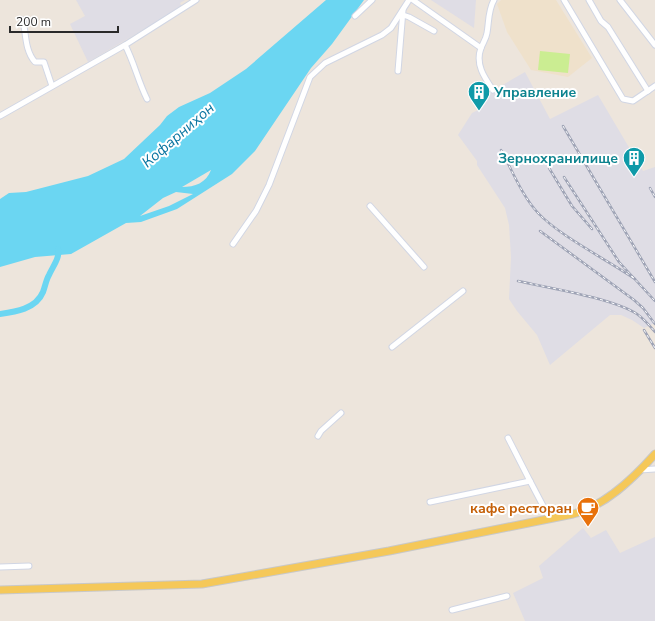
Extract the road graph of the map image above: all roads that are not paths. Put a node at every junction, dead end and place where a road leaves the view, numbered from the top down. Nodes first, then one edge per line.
1 (196, 0) edge
2 (372, 0) edge
3 (409, 0) edge
4 (413, 0) edge
5 (494, 0) edge
6 (564, 0) edge
7 (589, 0) edge
8 (620, 0) edge
9 (403, 12) junction
10 (355, 16) dead end
11 (23, 20) dead end
12 (434, 32) dead end
13 (125, 45) junction
14 (655, 45) edge
15 (481, 48) junction
16 (398, 71) dead end
17 (52, 86) junction
18 (655, 86) edge
19 (494, 90) dead end
20 (648, 91) junction
21 (147, 99) dead end
22 (0, 116) edge
23 (370, 206) dead end
24 (233, 244) dead end
25 (424, 267) dead end
26 (463, 291) dead end
27 (392, 347) dead end
28 (341, 413) dead end
29 (318, 436) dead end
30 (508, 438) dead end
31 (655, 454) edge
32 (655, 469) edge
33 (640, 470) junction
34 (530, 481) junction
35 (430, 502) dead end
36 (550, 519) junction
37 (29, 566) dead end
38 (0, 567) edge
39 (0, 590) edge
40 (507, 596) dead end
41 (452, 610) dead end

1 - 13 street
2 - 10 street
3 - 9 street
4 - 15 street
5 - 15 street
6 - 20 street
7 - 20 street
8 - 14 street
9 - 12 street
9 - 16 street
9 - 24 street
11 - 17 street
13 - 17 street
13 - 21 street
15 - 19 street
17 - 22 street
18 - 20 street
23 - 25 street
26 - 27 street
28 - 29 street
30 - 34 street
31 - 33 main road
32 - 33 street
33 - 36 main road
34 - 35 street
34 - 36 street
36 - 39 main road
37 - 38 street
40 - 41 street

